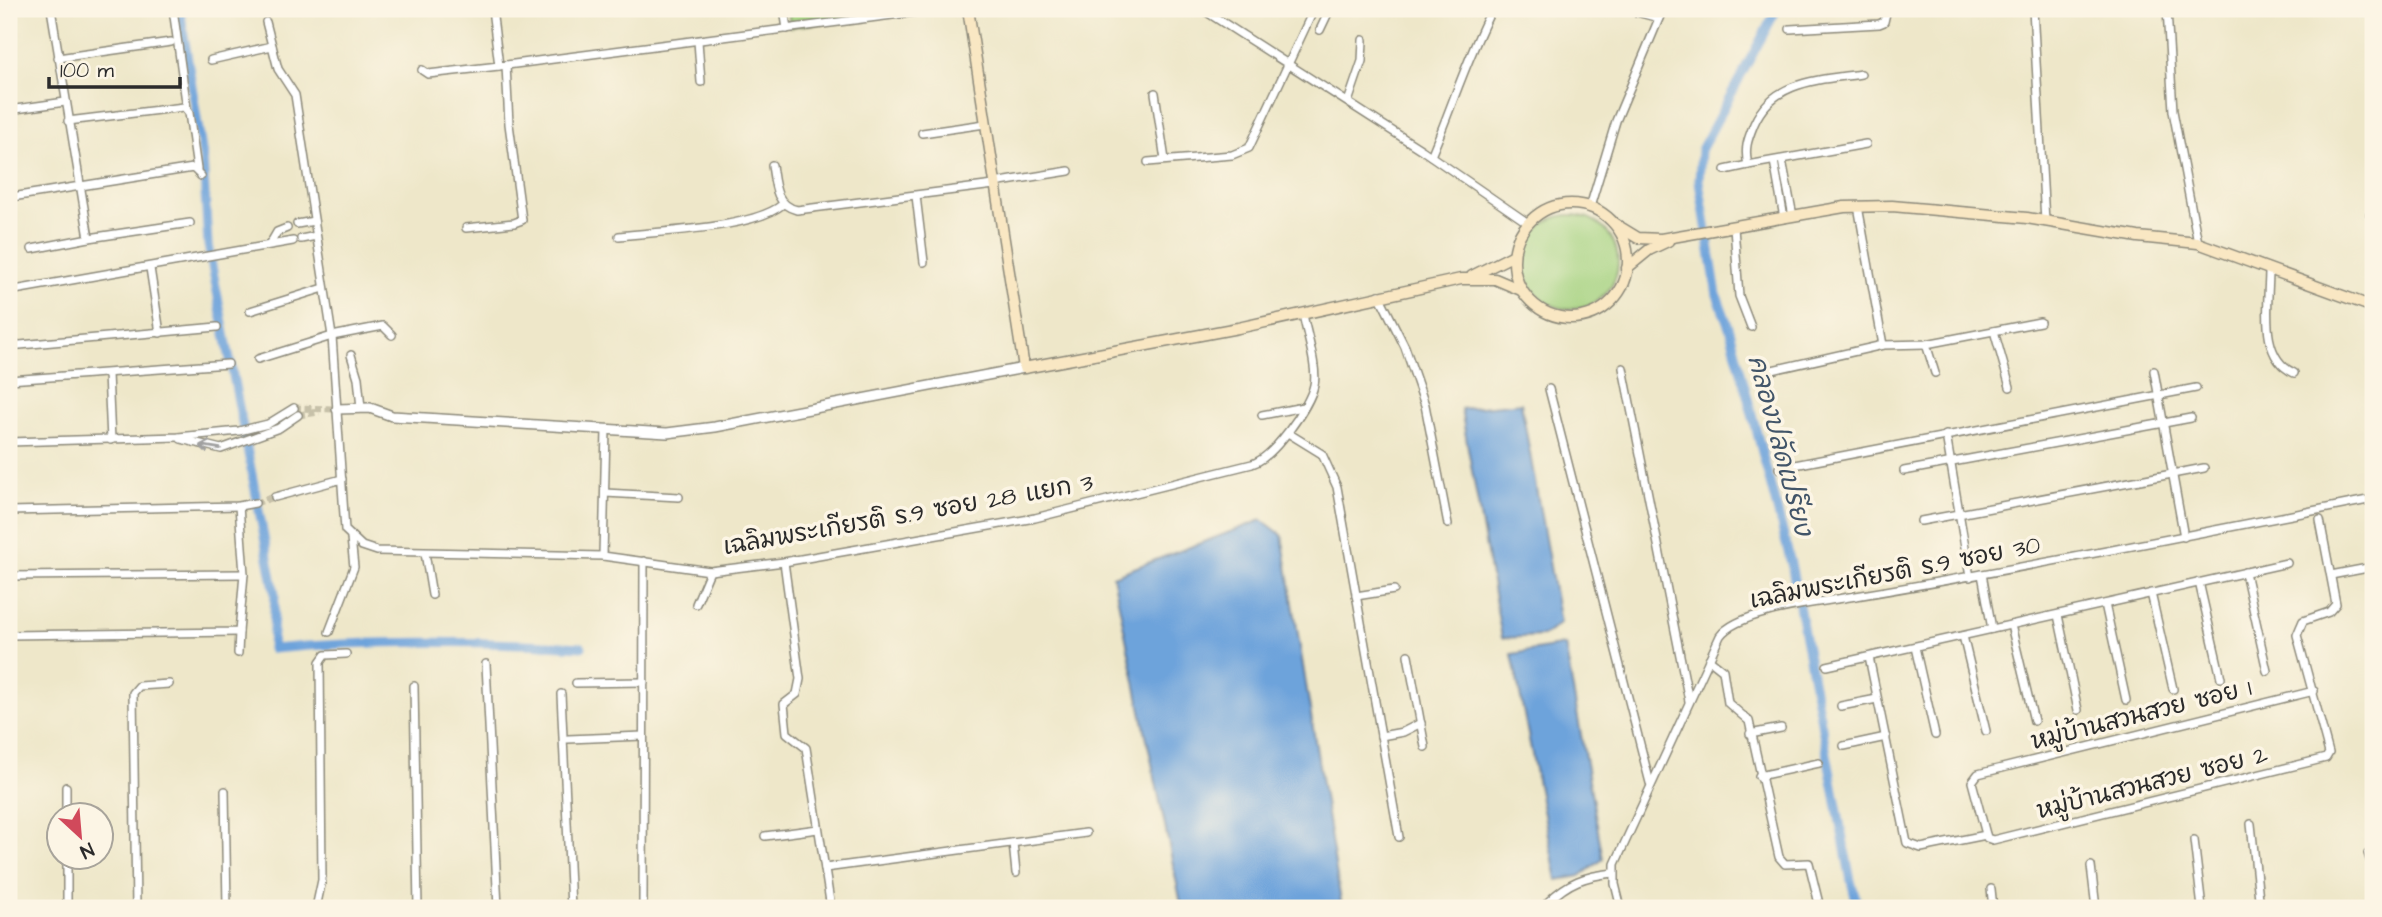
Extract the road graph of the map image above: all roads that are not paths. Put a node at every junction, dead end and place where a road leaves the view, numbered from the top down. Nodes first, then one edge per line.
1 (51, 9) edge
2 (173, 9) edge
3 (492, 9) edge
4 (784, 9) edge
5 (939, 9) edge
6 (968, 9) edge
7 (1202, 9) edge
8 (1314, 9) edge
9 (1330, 9) edge
10 (1492, 9) edge
11 (1625, 9) edge
12 (1663, 9) edge
13 (1887, 9) edge
14 (2033, 9) edge
15 (2167, 9) edge
16 (1659, 18) junction
17 (267, 22) dead end
18 (787, 29) junction
19 (1790, 29) dead end
20 (1320, 30) dead end
21 (1363, 40) dead end
22 (698, 41) junction
23 (171, 42) dead end
24 (272, 46) junction
25 (58, 58) junction
26 (211, 60) dead end
27 (503, 65) junction
28 (1290, 65) junction
29 (422, 70) dead end
30 (1861, 74) dead end
31 (701, 82) dead end
32 (1155, 93) dead end
33 (65, 102) junction
34 (1348, 102) junction
35 (187, 109) junction
36 (9, 110) edge
37 (68, 121) junction
38 (985, 124) junction
39 (922, 132) dead end
40 (1866, 144) dead end
41 (1431, 156) junction
42 (1165, 160) junction
43 (1778, 161) junction
44 (1148, 162) dead end
45 (772, 165) dead end
46 (1748, 165) junction
47 (1725, 170) dead end
48 (1069, 171) dead end
49 (994, 184) junction
50 (79, 185) junction
51 (916, 196) junction
52 (12, 197) dead end
53 (783, 204) junction
54 (1858, 206) junction
55 (1590, 207) junction
56 (1789, 217) junction
57 (2045, 220) junction
58 (314, 221) junction
59 (190, 223) dead end
60 (1528, 223) junction
61 (298, 224) dead end
62 (1615, 225) junction
63 (1734, 227) junction
64 (287, 228) dead end
65 (466, 228) dead end
66 (316, 236) junction
67 (619, 236) dead end
68 (89, 238) junction
69 (1675, 238) junction
70 (2197, 243) junction
71 (270, 244) junction
72 (32, 249) dead end
73 (1514, 256) junction
74 (925, 262) dead end
75 (150, 268) junction
76 (1627, 268) junction
77 (2269, 271) junction
78 (1461, 279) junction
79 (324, 288) junction
80 (1521, 290) junction
81 (9, 291) edge
82 (1379, 295) junction
83 (2373, 307) edge
84 (250, 311) dead end
85 (1303, 314) junction
86 (2040, 322) dead end
87 (217, 327) dead end
88 (1751, 327) dead end
89 (1994, 331) junction
90 (160, 333) junction
91 (392, 335) dead end
92 (332, 336) junction
93 (1926, 344) junction
94 (1883, 345) junction
95 (9, 346) edge
96 (351, 355) dead end
97 (258, 359) dead end
98 (228, 364) dead end
99 (1024, 368) junction
100 (1623, 368) dead end
101 (2154, 371) dead end
102 (1759, 373) dead end
103 (1935, 373) dead end
104 (2294, 373) dead end
105 (108, 374) junction
106 (9, 380) edge
107 (2010, 387) dead end
108 (2196, 388) dead end
109 (1549, 389) dead end
110 (2158, 395) junction
111 (1303, 407) junction
112 (361, 408) junction
113 (337, 409) junction
114 (296, 412) tunnel mouth
115 (1262, 415) dead end
116 (2191, 418) dead end
117 (2164, 422) junction
118 (606, 430) junction
119 (257, 431) junction
120 (1288, 433) junction
121 (1946, 436) junction
122 (177, 437) junction
123 (111, 440) junction
124 (9, 442) edge
125 (1950, 463) junction
126 (1779, 468) dead end
127 (2204, 468) dead end
128 (1904, 471) dead end
129 (2174, 474) junction
130 (342, 479) junction
131 (605, 493) junction
132 (275, 497) tunnel mouth
133 (680, 497) dead end
134 (2373, 499) edge
135 (255, 503) tunnel mouth
136 (239, 506) junction
137 (9, 511) edge
138 (1960, 514) junction
139 (2320, 520) dead end
140 (1921, 521) dead end
141 (1448, 524) dead end
142 (2184, 537) junction
143 (351, 538) junction
144 (425, 553) junction
145 (603, 556) junction
146 (644, 561) junction
147 (784, 562) junction
148 (2287, 563) dead end
149 (2373, 567) edge
150 (710, 571) junction
151 (2245, 572) junction
152 (1982, 574) junction
153 (244, 575) junction
154 (2331, 575) junction
155 (9, 576) edge
156 (1970, 577) junction
157 (2199, 582) junction
158 (1394, 590) dead end
159 (2151, 593) junction
160 (432, 595) dead end
161 (1356, 596) junction
162 (696, 604) dead end
163 (2105, 604) junction
164 (2057, 615) junction
165 (2011, 625) junction
166 (1992, 629) junction
167 (239, 632) junction
168 (329, 632) dead end
169 (9, 635) edge
170 (1963, 636) junction
171 (1915, 647) junction
172 (238, 653) dead end
173 (346, 654) dead end
174 (1408, 655) dead end
175 (1869, 657) junction
176 (1709, 659) junction
177 (486, 664) dead end
178 (1827, 666) dead end
179 (2267, 671) dead end
180 (2221, 678) dead end
181 (576, 682) dead end
182 (644, 682) junction
183 (169, 684) dead end
184 (414, 686) dead end
185 (2173, 689) dead end
186 (2314, 691) junction
187 (561, 694) dead end
188 (1877, 699) junction
189 (2126, 700) dead end
190 (1689, 701) junction
191 (1841, 706) dead end
192 (2078, 710) dead end
193 (2034, 721) dead end
194 (1421, 723) junction
195 (1781, 728) dead end
196 (1986, 731) dead end
197 (1750, 734) junction
198 (1935, 735) dead end
199 (643, 736) junction
200 (1381, 736) junction
201 (1886, 737) junction
202 (568, 739) dead end
203 (1843, 746) dead end
204 (1425, 747) dead end
205 (1819, 763) dead end
206 (1759, 776) junction
207 (1650, 784) junction
208 (66, 787) dead end
209 (225, 792) dead end
210 (66, 802) edge
211 (2251, 824) dead end
212 (818, 829) junction
213 (1086, 833) dead end
214 (1986, 835) junction
215 (765, 836) dead end
216 (1399, 837) dead end
217 (2194, 840) dead end
218 (1013, 843) junction
219 (2368, 853) dead end
220 (2091, 866) dead end
221 (825, 868) junction
222 (2373, 869) edge
223 (67, 872) edge
224 (1016, 873) dead end
225 (1614, 873) junction
226 (1991, 889) dead end
227 (1548, 902) dead end
228 (68, 908) edge
229 (136, 908) edge
230 (227, 908) edge
231 (316, 908) edge
232 (418, 908) edge
233 (498, 908) edge
234 (571, 908) edge
235 (643, 908) edge
236 (831, 908) edge
237 (1621, 908) edge
238 (1820, 908) edge
239 (1993, 908) edge
240 (2096, 908) edge
241 (2202, 908) edge
242 (2260, 908) edge

1 - 25 street
2 - 35 street
3 - 27 street
4 - 18 street
5 - 18 street
6 - 38 main road
7 - 28 street
8 - 28 street
9 - 20 street
10 - 41 street
11 - 16 street
12 - 16 street
13 - 19 street
14 - 57 street
15 - 70 street
16 - 55 street
17 - 24 street
18 - 22 street
21 - 34 street
22 - 27 street
22 - 31 street
23 - 25 street
24 - 26 street
24 - 58 street
25 - 33 street
27 - 29 street
27 - 65 street
28 - 34 street
28 - 42 street
30 - 46 street
32 - 42 street
33 - 36 street
33 - 37 street
34 - 41 street
35 - 37 street
35 - 50 street
37 - 50 street
38 - 39 street
38 - 49 main road
40 - 43 street
41 - 60 street
42 - 44 street
43 - 46 street
43 - 56 street
45 - 53 street
46 - 47 street
48 - 49 street
49 - 51 street
49 - 99 main road
50 - 52 street
50 - 68 street
51 - 53 street
51 - 74 street
53 - 67 street
54 - 56 main road
54 - 57 main road
54 - 94 street
55 - 60 main road
55 - 62 main road
56 - 63 main road
57 - 70 main road
58 - 61 street
58 - 66 street
59 - 68 street
60 - 73 main road
62 - 69 main road
62 - 76 main road
63 - 69 main road
63 - 88 street
64 - 71 street
66 - 71 street
66 - 79 street
68 - 72 street
69 - 76 main road
70 - 77 main road
71 - 75 street
73 - 78 main road
73 - 80 main road
75 - 81 street
75 - 90 street
76 - 80 main road
77 - 83 main road
77 - 104 street
78 - 80 main road
78 - 82 main road
79 - 84 street
79 - 92 street
82 - 85 main road
82 - 141 street
85 - 99 main road
85 - 111 street, เฉลิมพระเกียรติ ร.9 ซอย 28 แยก 3
86 - 89 street
87 - 90 street
89 - 93 street
89 - 107 street
90 - 95 street
91 - 92 street
92 - 97 street
92 - 113 street
93 - 94 street
93 - 103 street
94 - 102 street
96 - 112 street
98 - 105 street
99 - 118 street
100 - 190 street
101 - 110 street
105 - 106 street
105 - 123 street
108 - 110 street
109 - 207 street
110 - 117 street
110 - 121 street
111 - 115 street
111 - 120 street, เฉลิมพระเกียรติ ร.9 ซอย 28 แยก 3
112 - 113 street
112 - 118 street
113 - 130 street
114 - 119 street
116 - 117 street
117 - 125 street
117 - 129 street
118 - 131 street
119 - 122 street
119 -> 122 street
120 - 147 street, เฉลิมพระเกียรติ ร.9 ซอย 28 แยก 3
120 - 161 street
121 - 125 street
121 - 126 street
122 - 123 street
123 - 124 street
125 - 128 street
125 - 138 street
127 - 129 street
129 - 138 street
129 - 142 street
130 - 132 street
130 - 143 street
131 - 133 street
131 - 145 street
134 - 142 street, เฉลิมพระเกียรติ ร.9 ซอย 30
135 - 136 street
136 - 137 street
136 - 153 street
138 - 140 street
138 - 156 street
139 - 154 street
142 - 152 street, เฉลิมพระเกียรติ ร.9 ซอย 30
143 - 144 street, เฉลิมพระเกียรติ ร.9 ซอย 28 แยก 3
143 - 168 street
144 - 145 street, เฉลิมพระเกียรติ ร.9 ซอย 28 แยก 3
144 - 160 street
145 - 146 street, เฉลิมพระเกียรติ ร.9 ซอย 28 แยก 3
146 - 150 street, เฉลิมพระเกียรติ ร.9 ซอย 28 แยก 3
146 - 182 street
147 - 150 street, เฉลิมพระเกียรติ ร.9 ซอย 28 แยก 3
147 - 212 street
148 - 151 street
149 - 154 street
150 - 162 street
151 - 157 street
151 - 179 street
152 - 156 street, เฉลิมพระเกียรติ ร.9 ซอย 30
152 - 166 street
153 - 155 street
153 - 167 street
154 - 186 street
156 - 176 street, เฉลิมพระเกียรติ ร.9 ซอย 30
157 - 159 street
157 - 180 street
158 - 161 street
159 - 163 street
159 - 185 street
161 - 200 street
163 - 164 street
163 - 189 street
164 - 165 street
164 - 192 street
165 - 166 street
165 - 193 street
166 - 170 street
167 - 169 street
167 - 172 street
170 - 171 street
170 - 196 street
171 - 175 street
171 - 198 street
173 - 231 street
174 - 194 street
175 - 178 street
175 - 188 street
176 - 190 street, เฉลิมพระเกียรติ ร.9 ซอย 30
176 - 197 street
177 - 233 street
181 - 182 street
182 - 199 street
183 - 229 street
184 - 232 street
186 - 214 street, หมู่บ้านสวนสวย ซอย 1
186 - 214 street, หมู่บ้านสวนสวย ซอย 2
187 - 234 street
188 - 191 street
188 - 201 street
190 - 207 street, เฉลิมพระเกียรติ ร.9 ซอย 30
194 - 200 street
194 - 204 street
195 - 197 street
197 - 206 street
199 - 202 street
199 - 235 street
200 - 216 street
201 - 203 street
201 - 214 street
205 - 206 street
206 - 238 street
207 - 225 street, เฉลิมพระเกียรติ ร.9 ซอย 30
208 - 210 street
209 - 230 street
211 - 242 street
212 - 215 street
212 - 221 street
213 - 218 street
217 - 241 street
218 - 221 street
218 - 224 street
219 - 222 street
220 - 240 street
221 - 236 street
223 - 228 street
225 - 227 street
225 - 237 street
226 - 239 street

